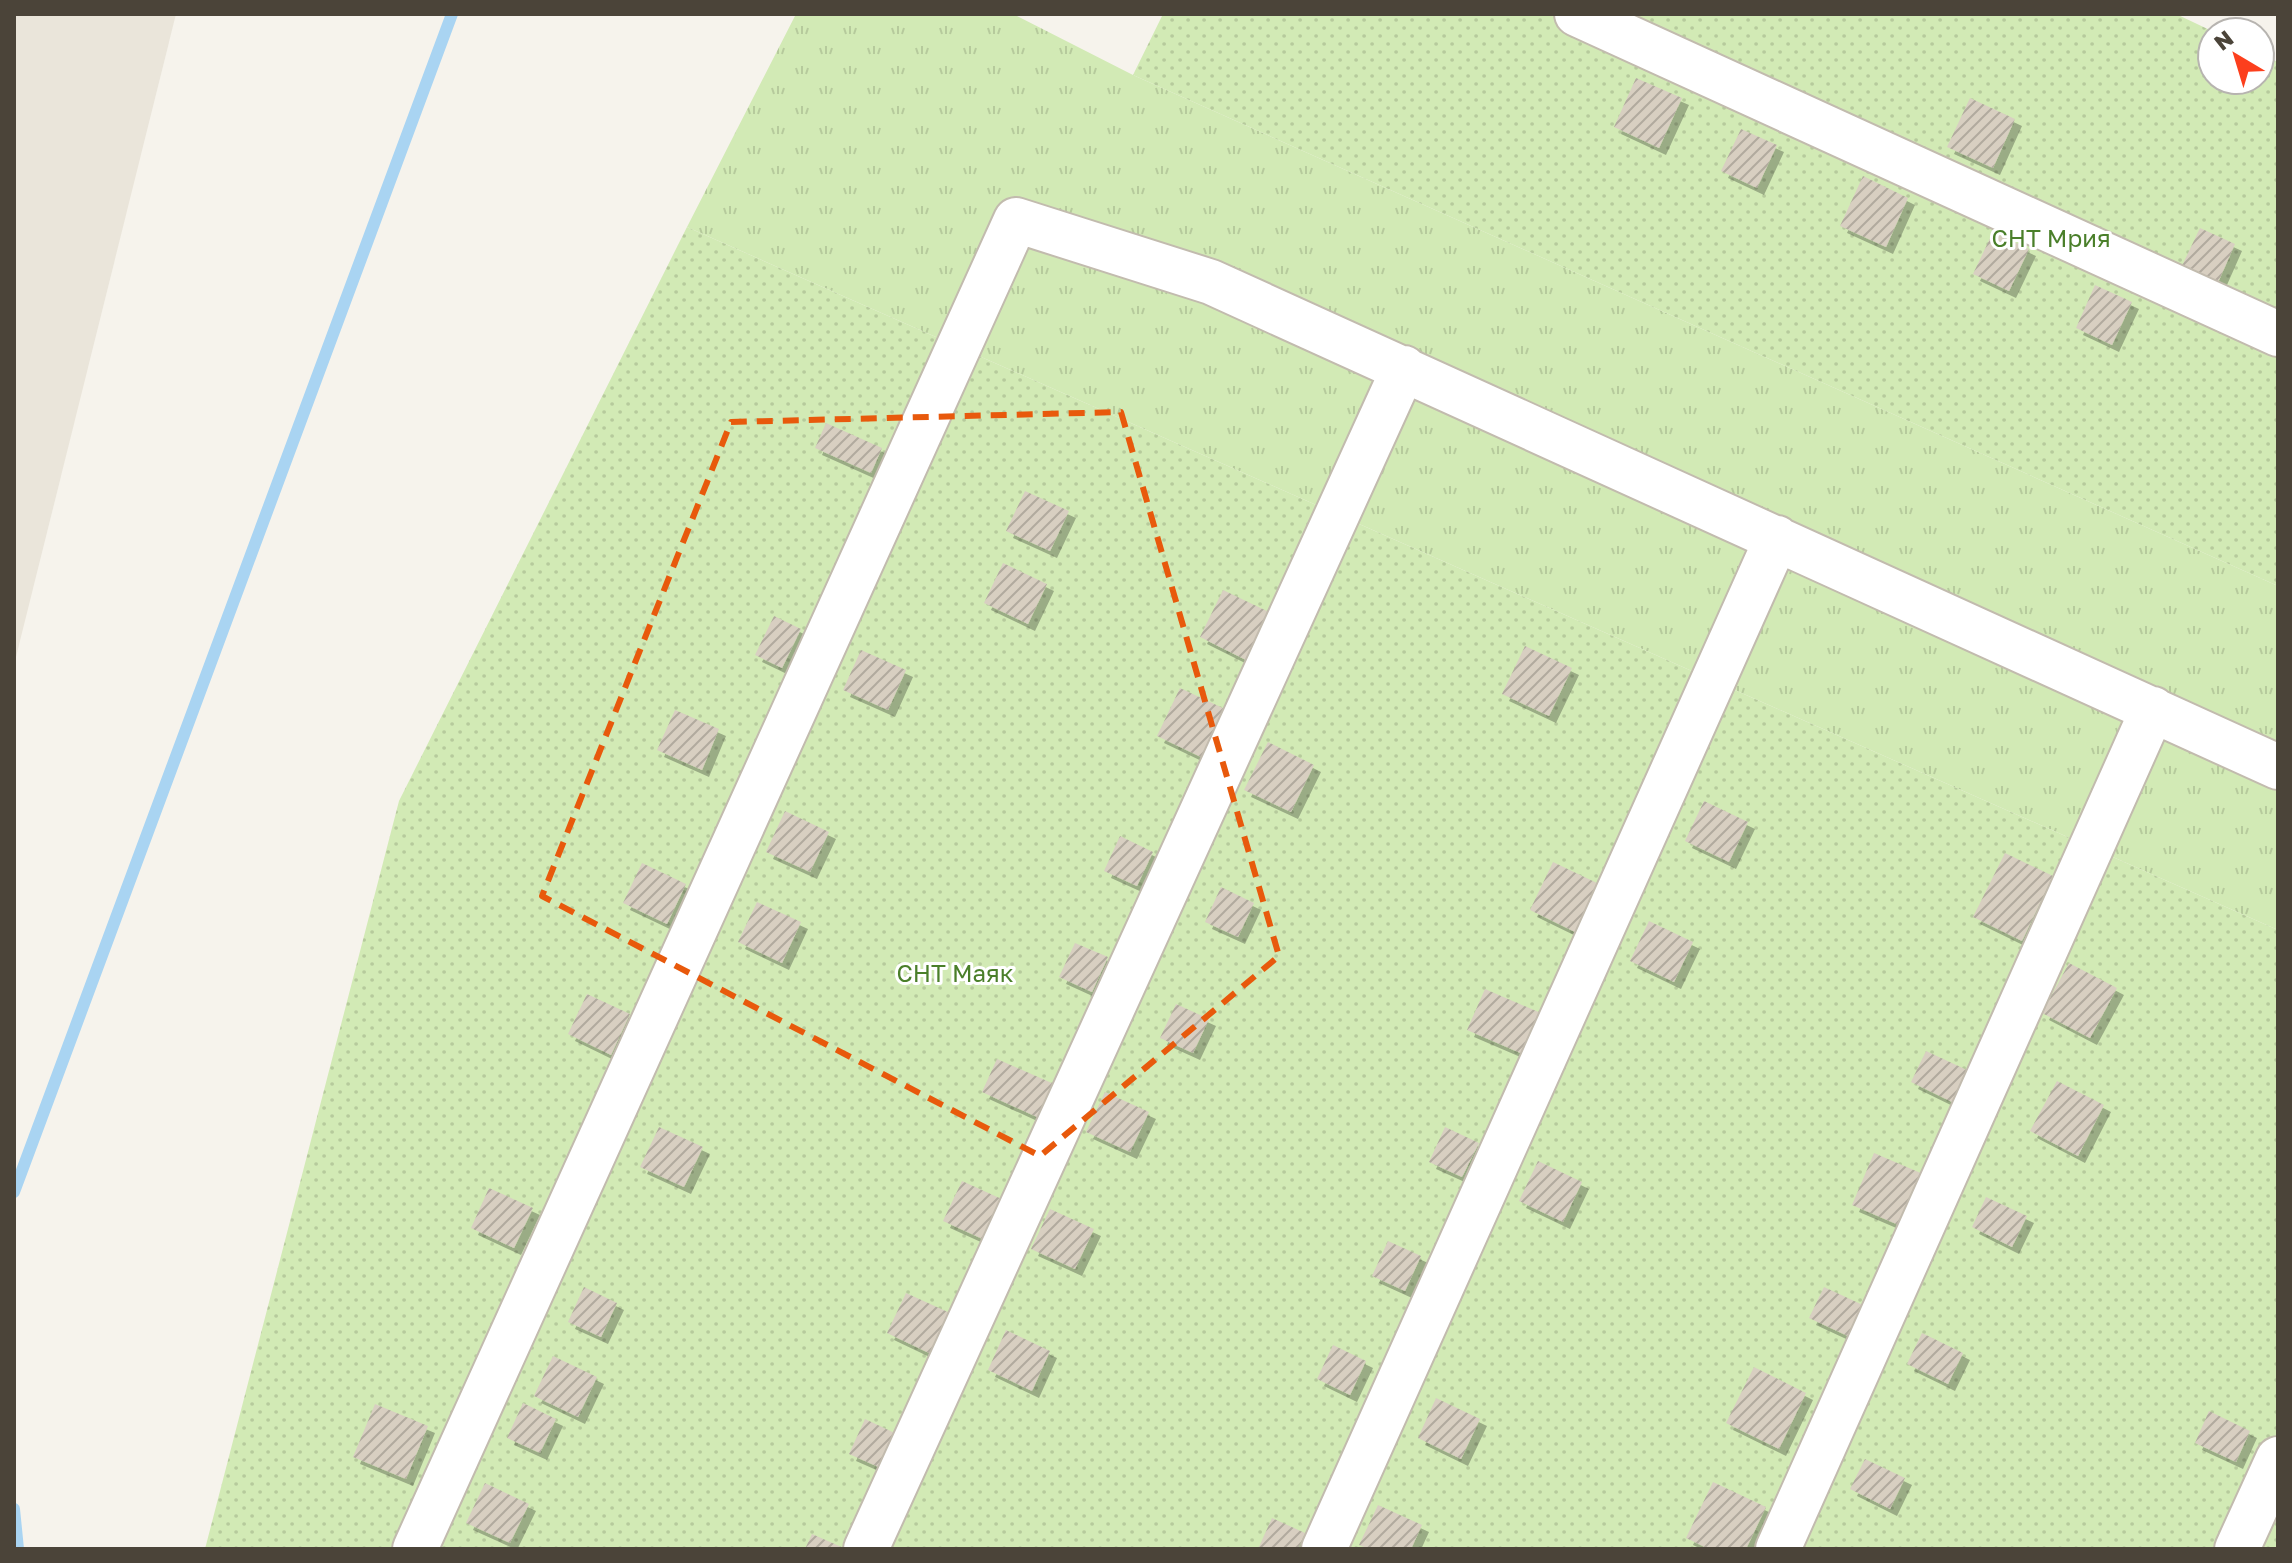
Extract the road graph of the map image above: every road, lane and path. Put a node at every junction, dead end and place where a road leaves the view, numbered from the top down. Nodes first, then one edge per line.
1 (1577, 14) edge
2 (2278, 334) edge
3 (1404, 368) junction
4 (1777, 538) junction
5 (2153, 709) junction
6 (2278, 767) edge
7 (2278, 1459) edge
8 (415, 1549) edge
9 (866, 1549) edge
10 (1324, 1549) edge
11 (1778, 1549) edge
12 (2237, 1549) edge

1 - 2 street
3 - 4 street
3 - 8 street
3 - 9 street
4 - 5 street
4 - 10 street
5 - 6 street
5 - 11 street
7 - 12 street

